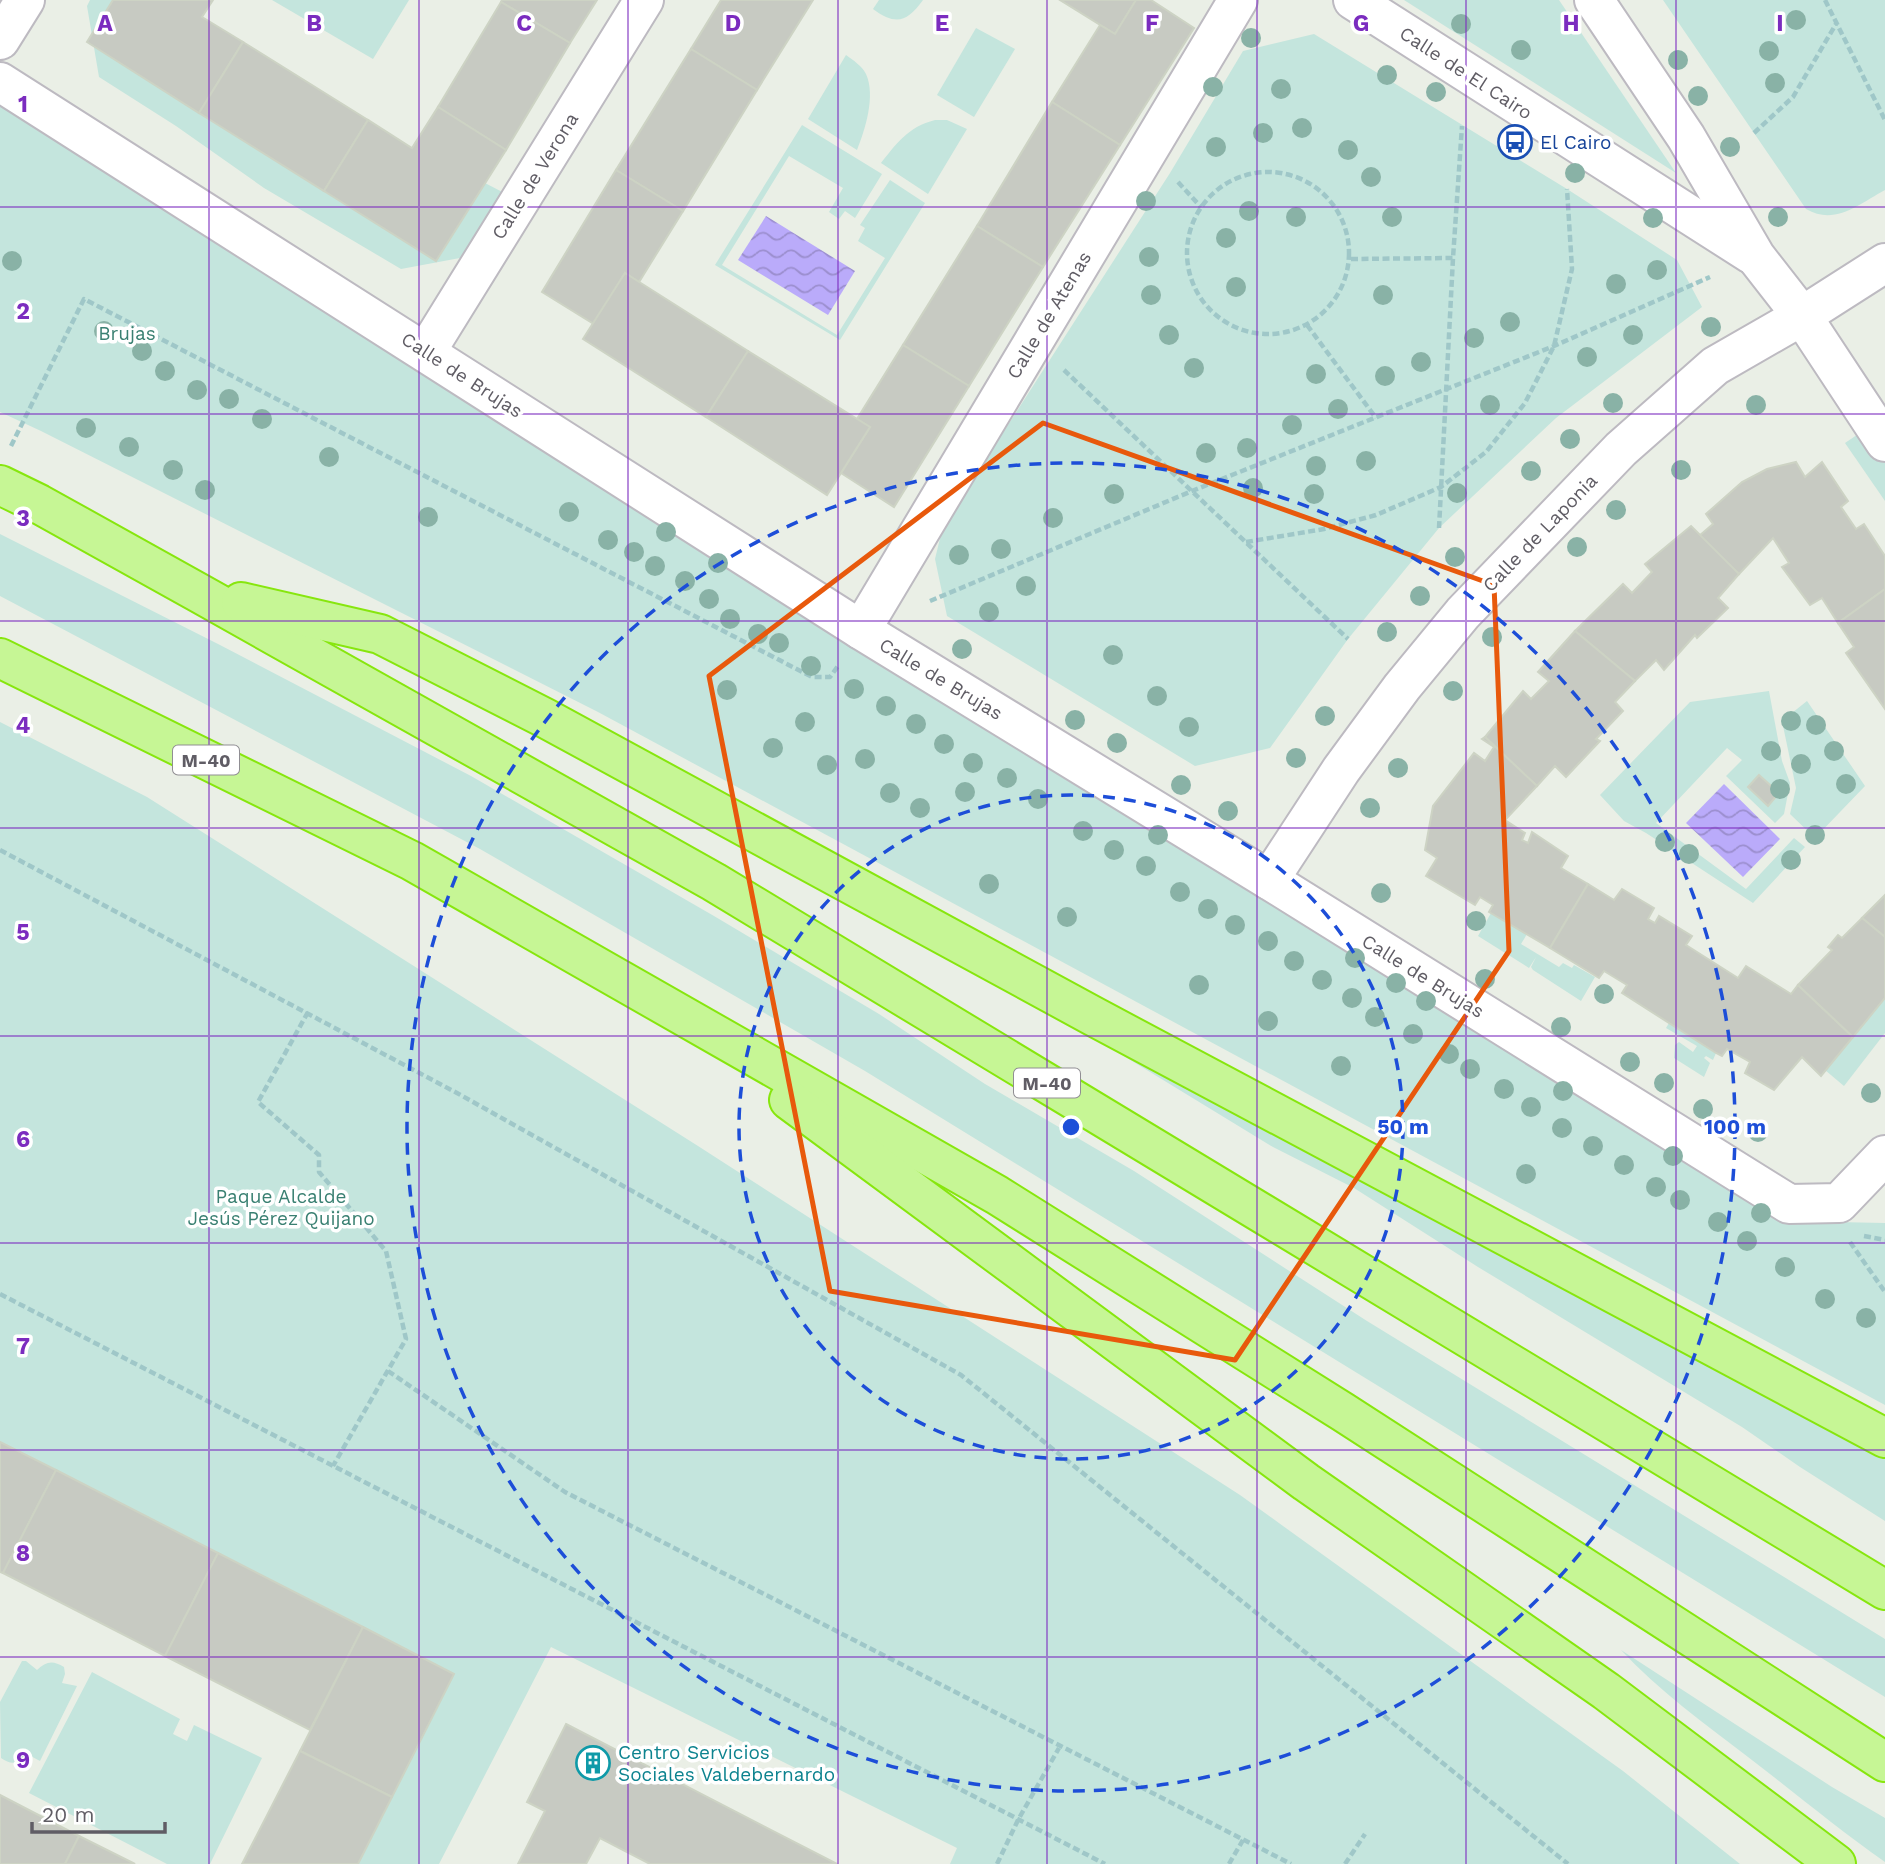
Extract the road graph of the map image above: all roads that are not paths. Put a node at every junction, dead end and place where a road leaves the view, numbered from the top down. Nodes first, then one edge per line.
1 (25, 0) edge
2 (644, 0) edge
3 (1238, 0) edge
4 (1353, 0) edge
5 (1594, 0) edge
6 (0, 40) edge
7 (0, 82) edge
8 (1756, 257) junction
9 (1885, 263) edge
10 (1802, 316) junction
11 (426, 352) junction
12 (1885, 442) edge
13 (3, 471) edge
14 (199, 593) junction
15 (861, 630) junction
16 (0, 658) edge
17 (1269, 880) junction
18 (650, 996) junction
19 (1885, 1155) edge
20 (1885, 1438) edge
21 (1885, 1590) edge
22 (1885, 1762) edge
23 (1836, 1864) edge

1 - 6 street
2 - 11 street, Calle de Verona
3 - 15 street, Calle de Atenas
4 - 8 street, Calle de El Cairo
5 - 8 street, Calle de El Cairo
7 - 11 street, Calle de Brujas
8 - 10 street, Calle de El Cairo
9 - 10 street, Calle de Laponia
10 - 12 street, Calle de El Cairo
10 - 17 street, Calle de Laponia
11 - 15 street, Calle de Brujas
13 - 14 highway, M-40
14 - 20 highway
14 - 21 highway, M-40
15 - 17 street, Calle de Brujas
16 - 18 highway, M-40
17 - 19 street, Calle de Brujas
18 - 22 highway, M-40
18 - 23 highway

